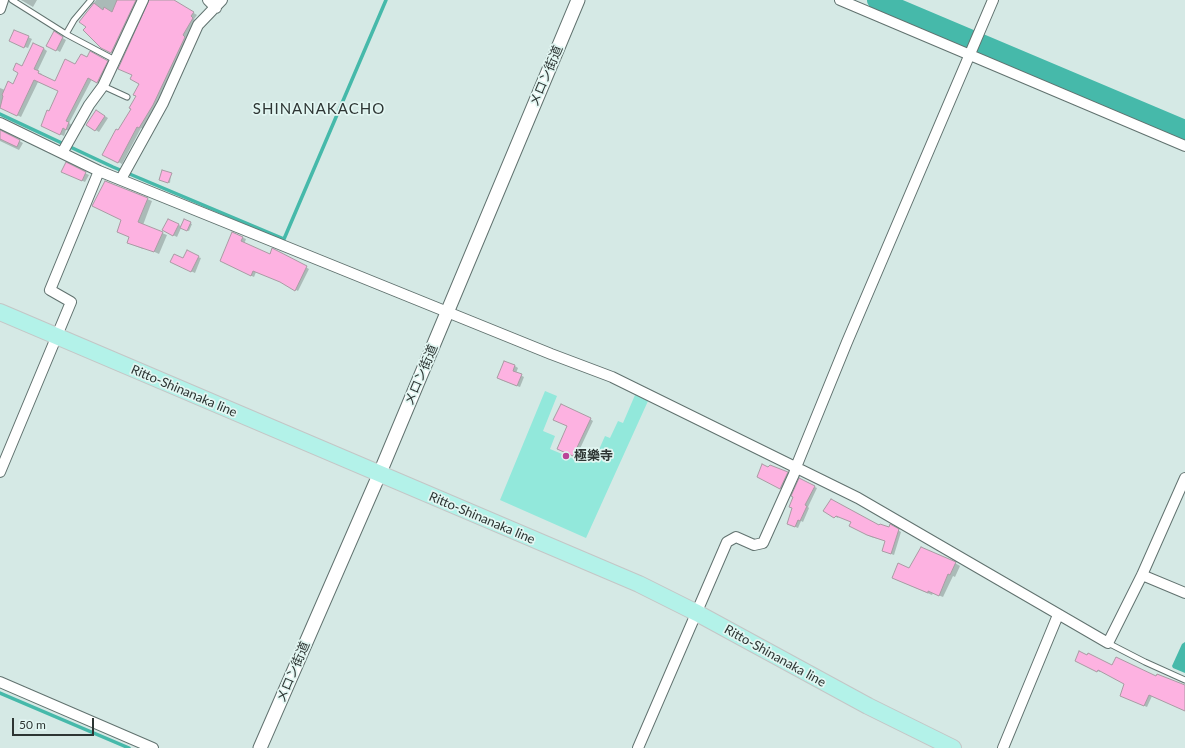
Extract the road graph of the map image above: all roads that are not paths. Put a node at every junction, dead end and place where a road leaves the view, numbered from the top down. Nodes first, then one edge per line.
1 (3, 0) edge
2 (12, 0) edge
3 (91, 0) edge
4 (143, 0) edge
5 (208, 0) edge
6 (578, 0) edge
7 (840, 0) edge
8 (993, 0) edge
9 (219, 4) edge
10 (0, 9) edge
11 (66, 34) junction
12 (970, 55) junction
13 (115, 60) junction
14 (103, 86) junction
15 (127, 97) dead end
16 (0, 123) edge
17 (1185, 146) edge
18 (62, 153) junction
19 (99, 170) junction
20 (121, 179) junction
21 (447, 311) junction
22 (0, 312) edge
23 (58, 337) junction
24 (796, 467) junction
25 (0, 472) edge
26 (379, 475) junction
27 (1185, 478) edge
28 (1142, 575) junction
29 (1185, 593) edge
30 (697, 613) junction
31 (1058, 615) junction
32 (1108, 643) junction
33 (1185, 680) edge
34 (0, 682) edge
35 (153, 748) edge
36 (260, 748) edge
37 (638, 748) edge
38 (953, 748) edge
39 (1003, 748) edge

1 - 10 street
2 - 11 lane
3 - 11 lane
4 - 13 street
5 - 9 street
6 - 21 street, メロン街道
7 - 12 street
8 - 12 street
9 - 20 street
11 - 13 lane
12 - 17 street
12 - 24 street
13 - 14 street
14 - 15 lane
14 - 18 street
16 - 18 street
18 - 19 street
19 - 20 street
19 - 23 street
20 - 21 street
21 - 24 street
21 - 26 street, メロン街道
22 - 23 main road, Ritto-Shinanaka line
23 - 25 street
23 - 26 main road, Ritto-Shinanaka line
24 - 30 street
24 - 31 street
26 - 30 main road, Ritto-Shinanaka line
26 - 36 street, メロン街道
27 - 28 street
28 - 29 street
28 - 32 street
30 - 37 street
30 - 38 main road, Ritto-Shinanaka line
31 - 32 street
31 - 39 street
32 - 33 lane
34 - 35 street

